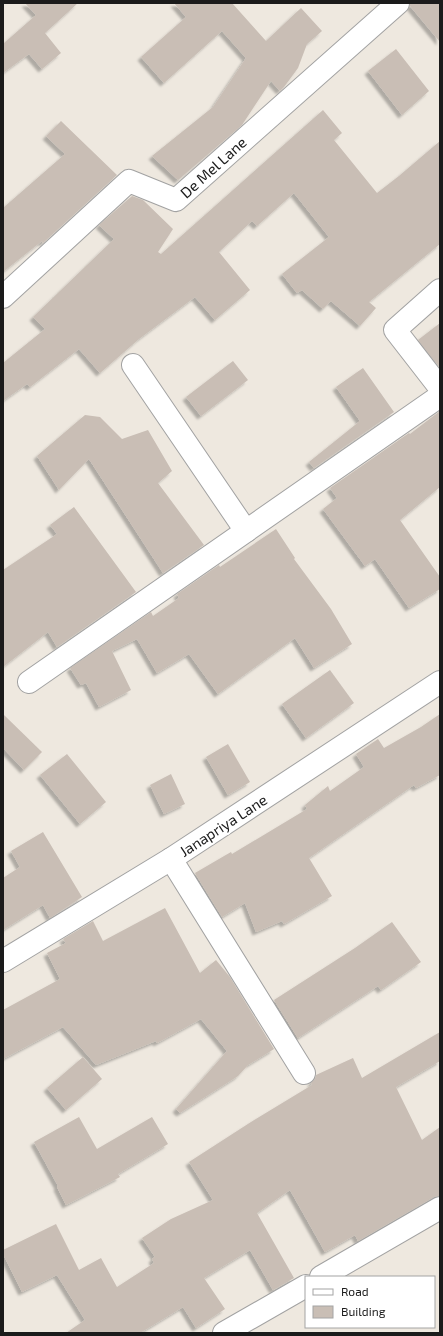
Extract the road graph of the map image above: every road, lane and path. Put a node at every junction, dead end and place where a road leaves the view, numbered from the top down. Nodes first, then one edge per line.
1 (398, 3) edge
2 (440, 290) edge
3 (3, 297) edge
4 (133, 365) dead end
5 (440, 388) edge
6 (440, 396) edge
7 (246, 531) junction
8 (29, 682) dead end
9 (440, 682) edge
10 (171, 859) junction
11 (3, 962) edge
12 (304, 1073) dead end
13 (440, 1208) edge
14 (323, 1276) edge
15 (305, 1287) edge
16 (224, 1333) edge

1 - 3 street, De Mel Lane
2 - 5 street
4 - 7 street
6 - 7 street
7 - 8 street
9 - 10 street, Janapriya Lane
10 - 11 street, Janapriya Lane
10 - 12 street
13 - 14 street
15 - 16 street

